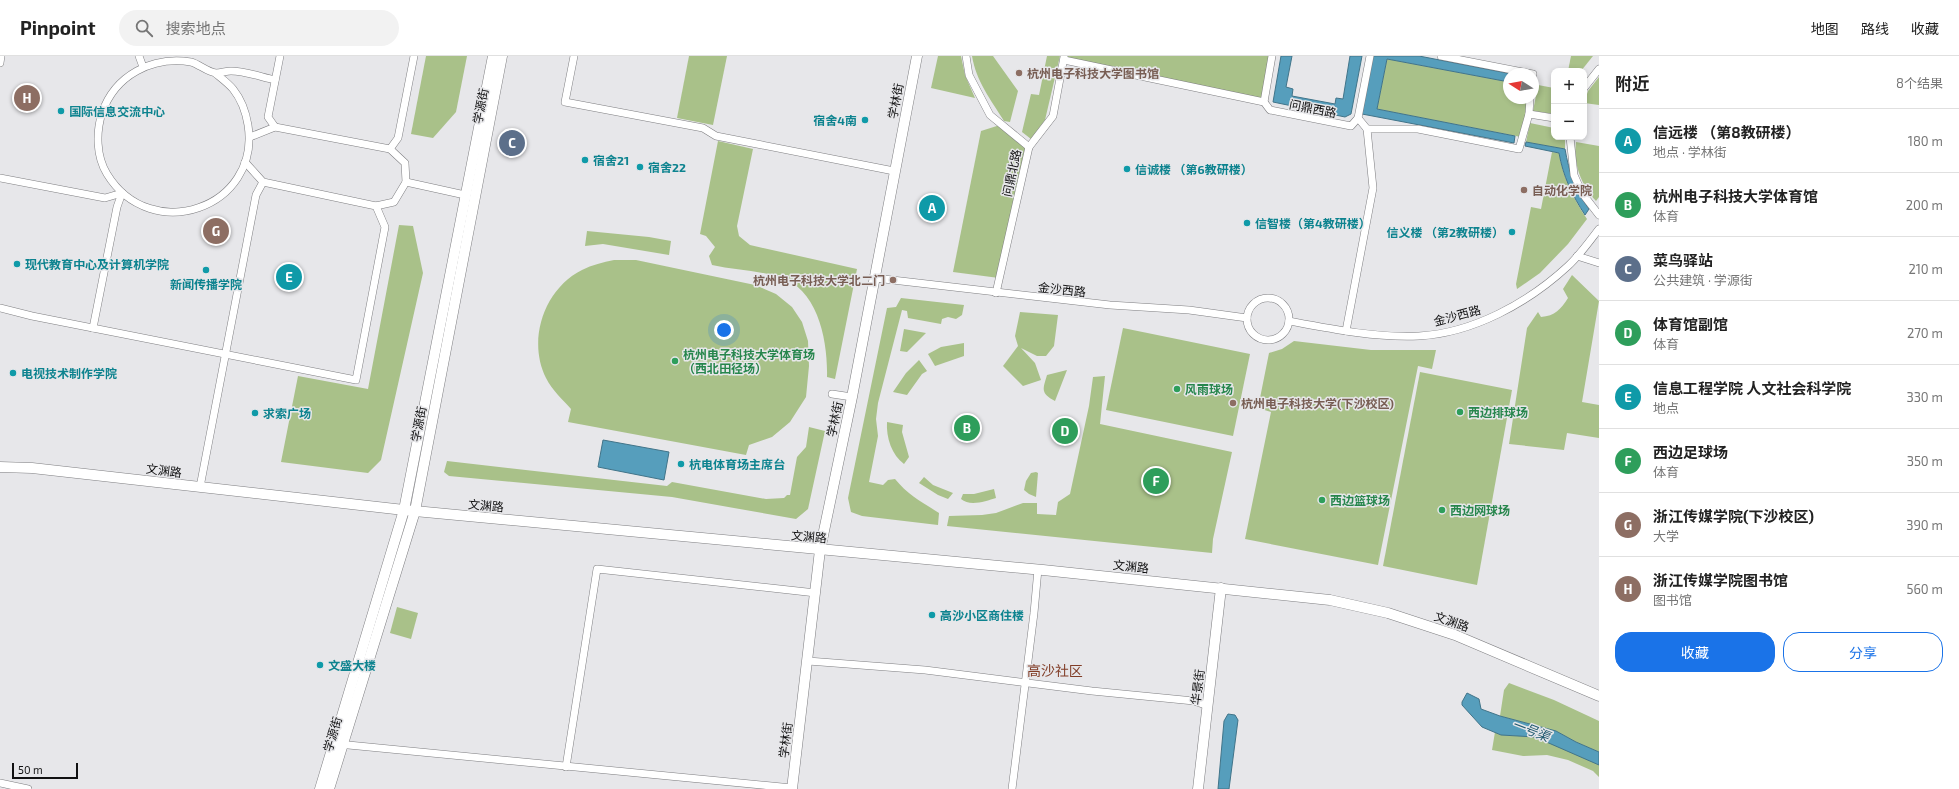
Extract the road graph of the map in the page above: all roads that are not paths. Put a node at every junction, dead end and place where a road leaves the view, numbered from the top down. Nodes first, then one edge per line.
1 (1, 56) edge
2 (139, 56) edge
3 (145, 56) edge
4 (280, 56) edge
5 (414, 56) edge
6 (492, 56) edge
7 (502, 56) edge
8 (574, 56) edge
9 (917, 56) edge
10 (966, 56) edge
11 (1272, 56) edge
12 (1370, 56) edge
13 (1441, 56) edge
14 (1064, 58) edge
15 (0, 63) edge
16 (143, 66) junction
17 (1503, 68) edge
18 (1599, 69) edge
19 (215, 73) junction
20 (275, 80) junction
21 (1587, 84) edge
22 (1264, 102) junction
23 (1530, 104) edge
24 (1529, 114) junction
25 (1358, 118) junction
26 (1551, 118) edge
27 (275, 127) junction
28 (1367, 129) junction
29 (250, 137) junction
30 (1570, 140) edge
31 (1029, 147) junction
32 (390, 149) junction
33 (245, 162) junction
34 (894, 171) junction
35 (0, 178) edge
36 (263, 182) junction
37 (406, 182) junction
38 (122, 193) junction
39 (465, 195) junction
40 (376, 206) junction
41 (1599, 215) edge
42 (1599, 230) edge
43 (1577, 256) junction
44 (1599, 263) edge
45 (875, 278) junction
46 (996, 293) junction
47 (0, 308) edge
48 (1247, 318) junction
49 (1289, 321) junction
50 (93, 328) junction
51 (1346, 332) junction
52 (225, 354) junction
53 (832, 394) dead end
54 (852, 397) junction
55 (0, 467) edge
56 (200, 487) junction
57 (404, 510) junction
58 (415, 511) junction
59 (820, 550) junction
60 (1038, 569) junction
61 (1221, 588) junction
62 (816, 592) junction
63 (808, 660) junction
64 (1025, 682) junction
65 (1599, 696) edge
66 (1208, 706) junction
67 (338, 744) junction
68 (566, 767) junction
69 (0, 783) edge
70 (28, 789) edge
71 (320, 789) edge
72 (328, 789) edge
73 (792, 789) edge
74 (1012, 789) edge
75 (1198, 789) edge

1 - 15 street
2 - 16 street
3 - 16 street
4 - 20 street
5 - 32 street
6 - 39 main road, 学源街
7 - 58 main road, 学源街
8 - 34 street
9 - 34 main road, 学林街
10 - 31 street, 问鼎北路
11 - 22 street
12 - 25 street
13 - 17 street
14 - 22 street, 问鼎西路
14 - 31 street
16 - 19 street
16 - 38 street
18 - 21 street
19 - 20 street
19 - 29 street
20 - 27 street
22 - 25 street, 问鼎西路
23 - 24 street
24 - 26 street
24 - 28 street
25 - 28 street
27 - 29 street
27 - 32 street
28 - 51 street
29 - 33 street
30 - 41 street
31 - 46 street, 问鼎北路
32 - 37 street
33 - 36 street
33 - 38 street
34 - 45 main road, 学林街
35 - 38 street
36 - 40 street
36 - 52 street
37 - 39 street
37 - 40 street
38 - 50 street
39 - 57 main road, 学源街
40 - 52 street
42 - 43 street, 金沙西路
43 - 44 street
43 - 51 street, 金沙西路
45 - 46 street, 金沙西路
45 - 54 main road, 学林街
46 - 48 street, 金沙西路
47 - 50 street
48 - 49 street
48 - 49 street
49 - 51 street, 金沙西路
50 - 52 street
52 - 56 street
53 - 54 street
54 - 59 main road, 学林街
55 - 56 main road, 文渊路
56 - 57 main road, 文渊路
57 - 58 main road, 文渊路
57 - 67 main road, 学源街
58 - 59 main road, 文渊路
58 - 67 main road, 学源街
59 - 60 main road, 文渊路
59 - 62 main road, 学林街
60 - 61 main road, 文渊路
60 - 64 street
61 - 65 main road, 文渊路
61 - 66 main road, 华景街
62 - 63 main road, 学林街
62 - 68 street
63 - 64 street
63 - 73 main road, 学林街
64 - 66 street
64 - 74 street
66 - 75 main road, 华景街
67 - 68 street
67 - 71 main road, 学源街
67 - 72 main road, 学源街
68 - 73 street
69 - 70 street

